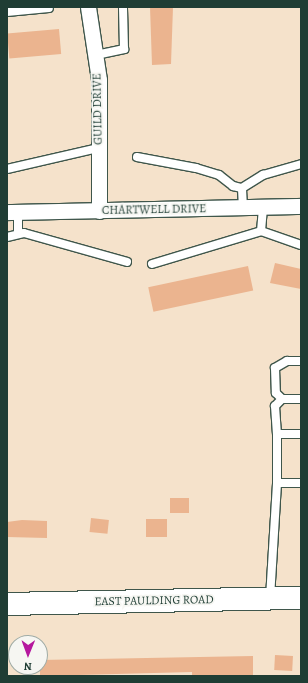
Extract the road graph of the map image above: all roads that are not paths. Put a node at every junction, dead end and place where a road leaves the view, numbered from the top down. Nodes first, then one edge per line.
1 (88, 7) edge
2 (123, 7) edge
3 (49, 8) dead end
4 (7, 12) edge
5 (96, 55) junction
6 (98, 148) junction
7 (137, 157) dead end
8 (301, 164) edge
9 (7, 169) edge
10 (242, 188) junction
11 (301, 206) edge
12 (263, 207) junction
13 (243, 208) junction
14 (99, 211) junction
15 (12, 212) edge
16 (261, 231) junction
17 (18, 233) junction
18 (7, 237) edge
19 (301, 245) edge
20 (127, 262) dead end
21 (152, 264) dead end
22 (301, 361) edge
23 (282, 399) junction
24 (301, 399) edge
25 (277, 434) junction
26 (301, 434) edge
27 (277, 483) junction
28 (301, 483) edge
29 (270, 598) junction
30 (301, 598) edge
31 (7, 604) edge

1 - 5 street, GUILD DRIVE
2 - 5 lane
3 - 4 lane
5 - 6 street, GUILD DRIVE
6 - 9 lane
6 - 14 street, GUILD DRIVE
7 - 10 lane
8 - 10 lane
10 - 13 lane
11 - 12 street, CHARTWELL DRIVE
12 - 13 street, CHARTWELL DRIVE
12 - 16 lane
13 - 14 street, CHARTWELL DRIVE
14 - 15 street, CHARTWELL DRIVE
15 - 17 lane
16 - 19 lane
16 - 21 lane
17 - 18 lane
17 - 20 lane
22 - 23 lane
23 - 24 lane
23 - 25 lane
25 - 26 lane
25 - 27 lane
27 - 28 lane
27 - 29 lane
29 - 30 main road, EAST PAULDING ROAD
29 - 31 main road, EAST PAULDING ROAD

